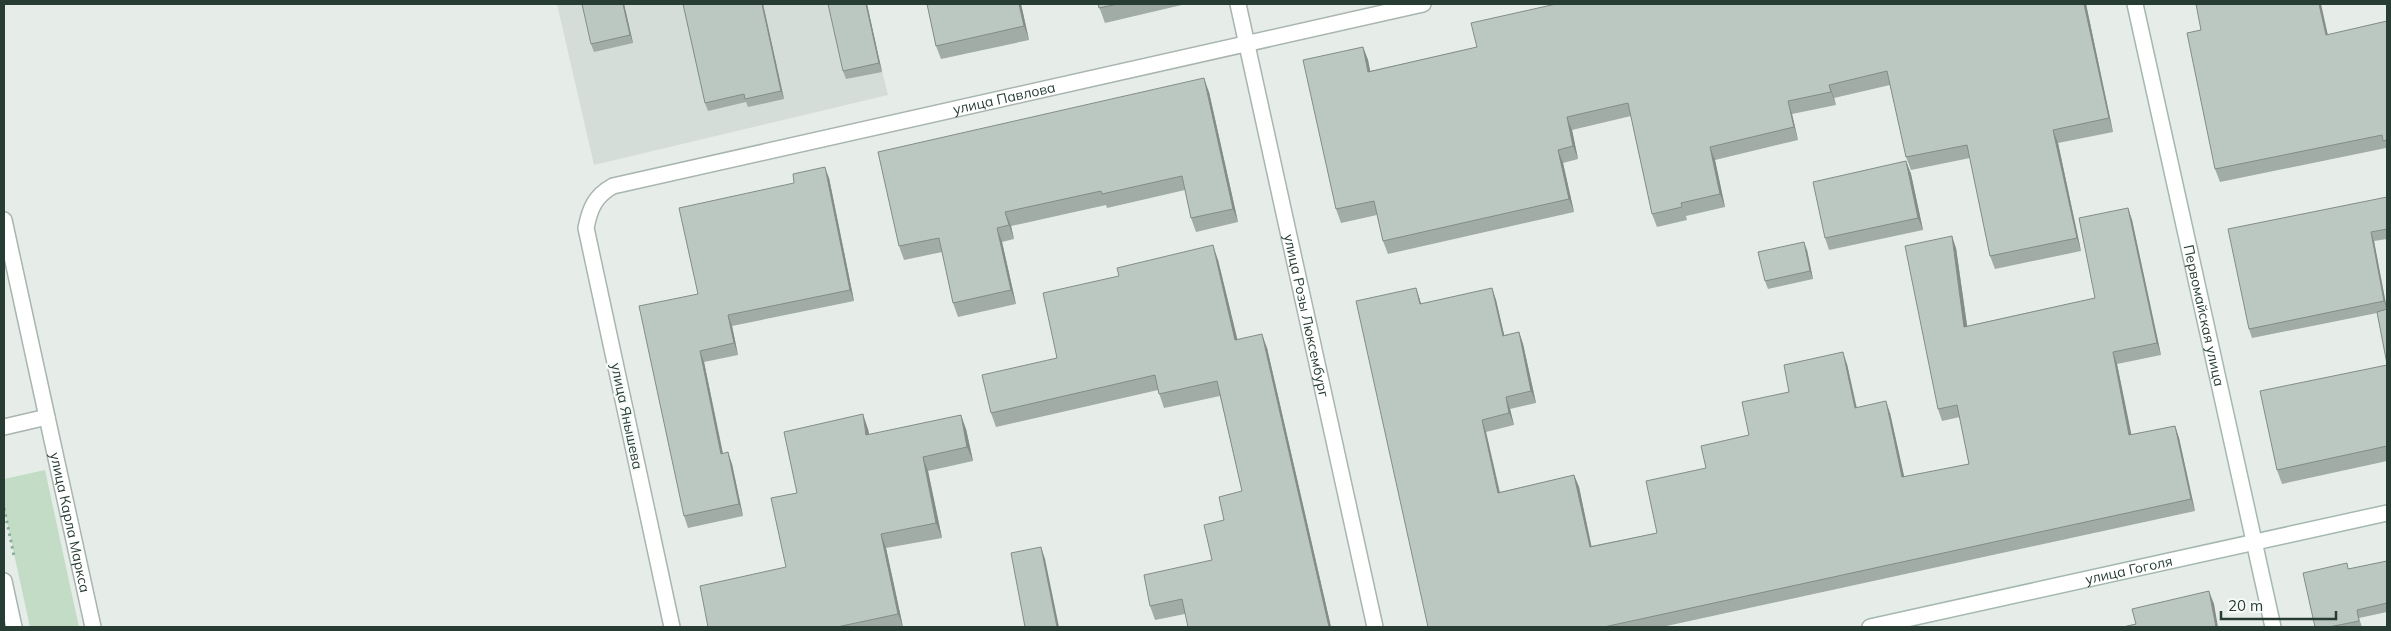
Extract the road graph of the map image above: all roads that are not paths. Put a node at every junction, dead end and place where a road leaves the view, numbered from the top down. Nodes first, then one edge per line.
1 (1238, 4) edge
2 (1423, 4) edge
3 (2135, 4) edge
4 (1247, 43) junction
5 (592, 204) joint
6 (4, 220) edge
7 (47, 418) junction
8 (4, 426) edge
9 (2387, 513) edge
10 (2254, 542) junction
11 (4, 581) edge
12 (14, 627) edge
13 (93, 627) edge
14 (672, 627) edge
15 (1374, 627) edge
16 (1870, 627) edge
17 (2273, 627) edge

1 - 4 street, улица Розы Люксембург
2 - 4 street, улица Павлова
3 - 10 street, Первомайская улица
4 - 5 street, улица Павлова
4 - 15 street, улица Розы Люксембург
5 - 14 street, улица Янышева
6 - 7 street, улица Карла Маркса
7 - 8 street
7 - 13 street, улица Карла Маркса
9 - 10 street, улица Гоголя
10 - 16 street, улица Гоголя
10 - 17 street, Первомайская улица
11 - 12 street

